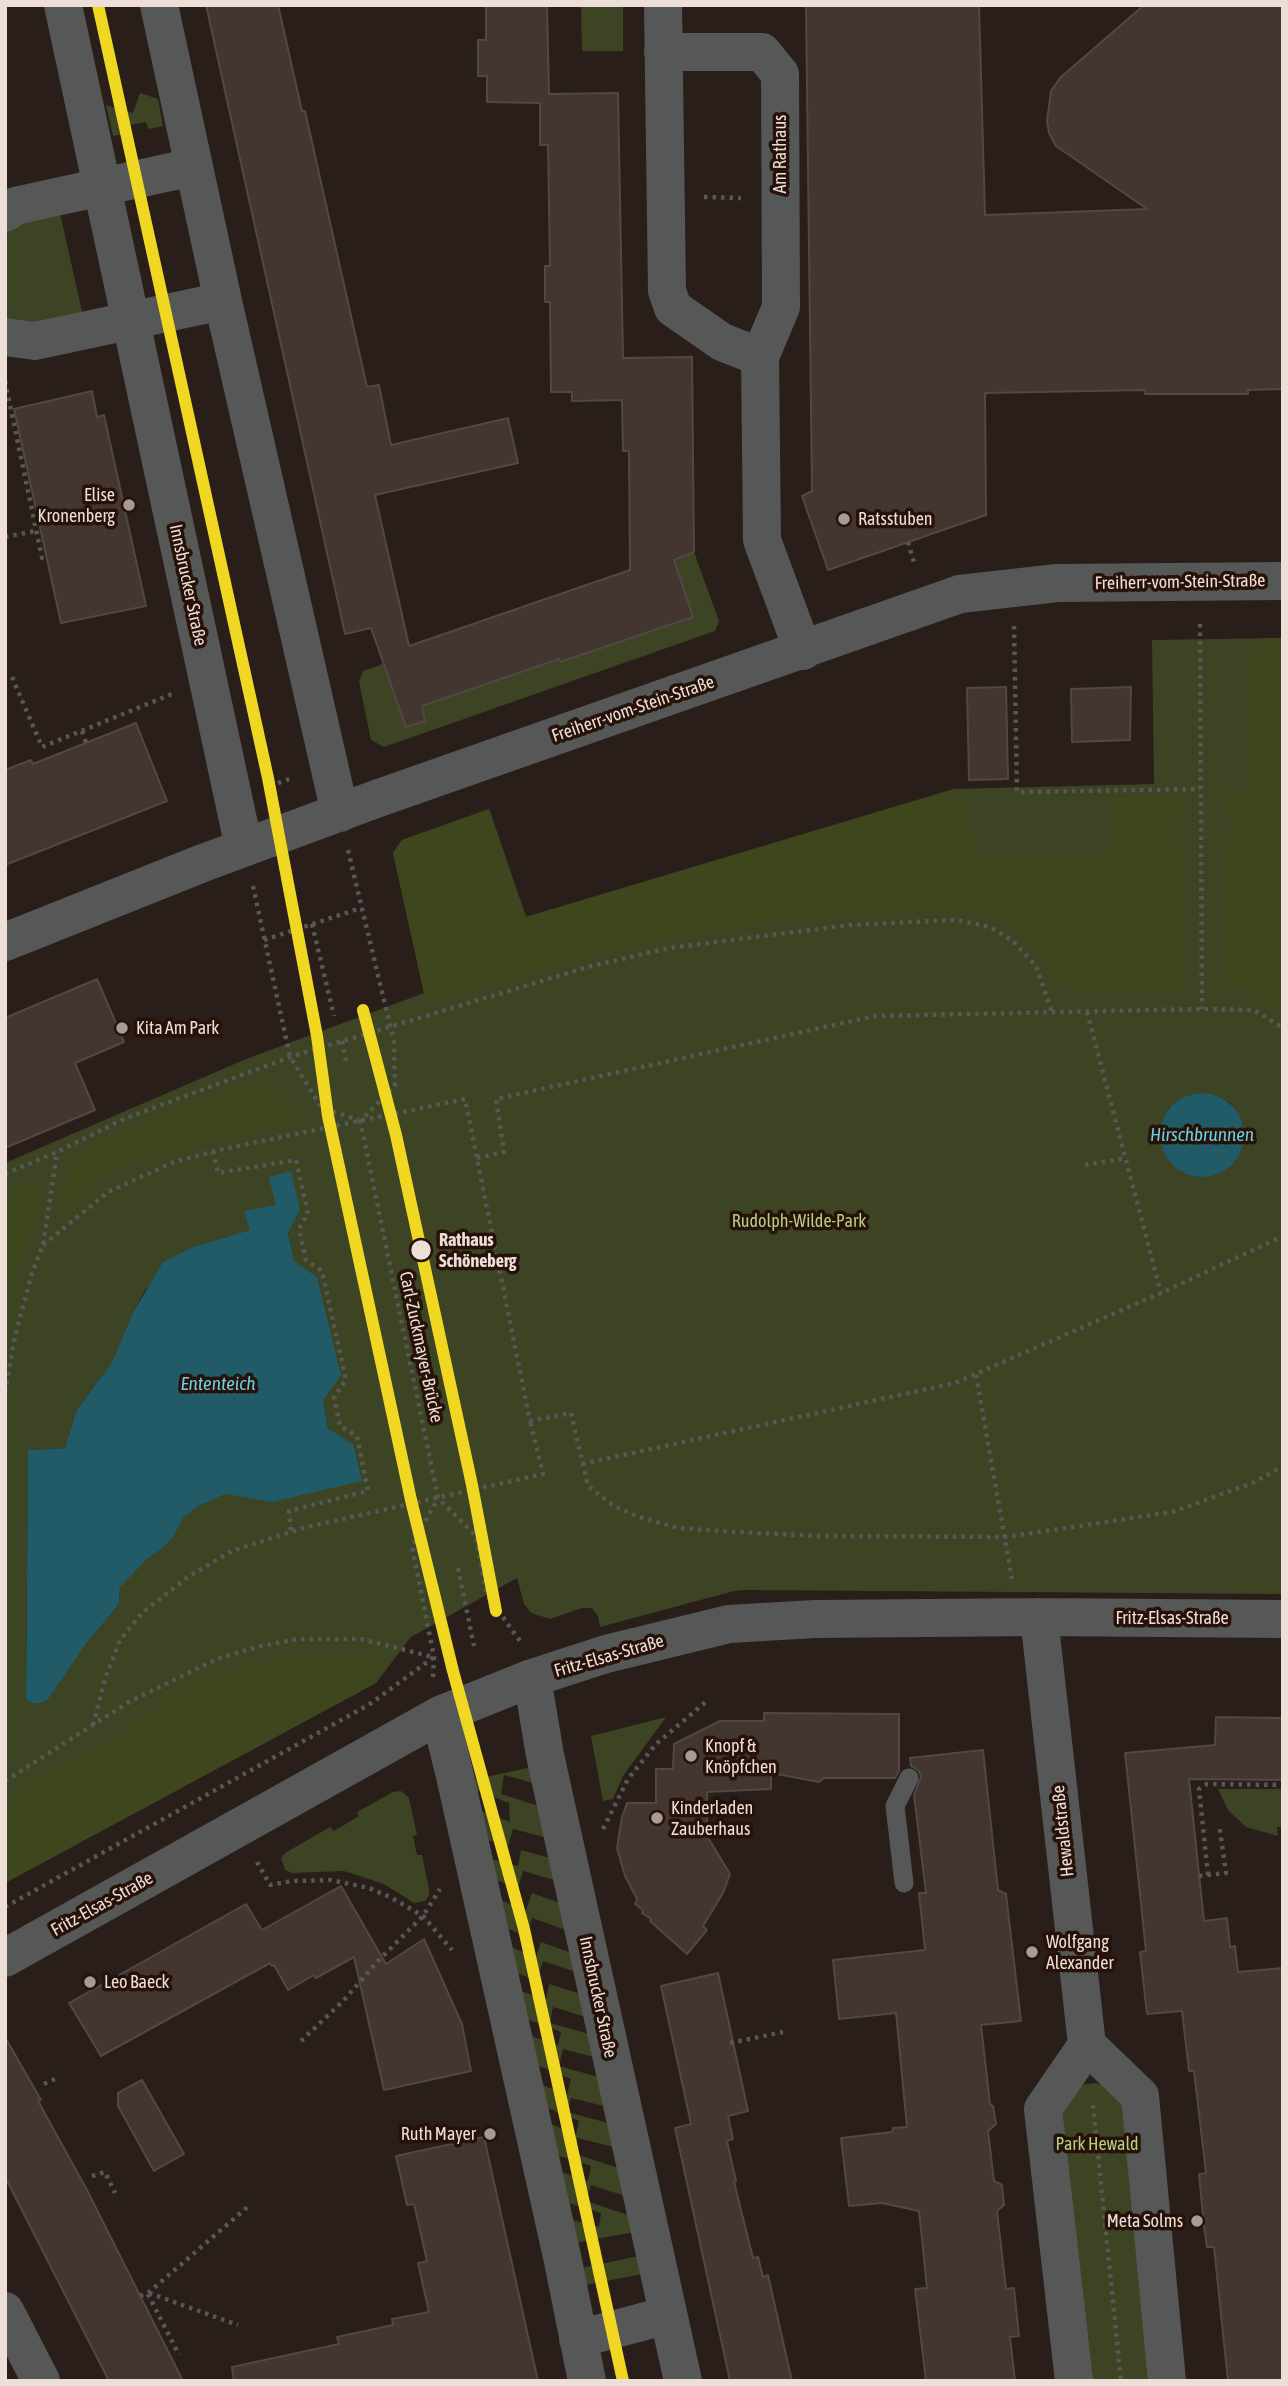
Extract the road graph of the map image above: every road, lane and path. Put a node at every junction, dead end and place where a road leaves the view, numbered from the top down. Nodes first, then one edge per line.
1 (63, 5) edge
2 (159, 5) edge
3 (663, 5) edge
4 (663, 52) junction
5 (193, 167) junction
6 (103, 187) junction
7 (665, 197) junction
8 (780, 198) junction
9 (5, 213) edge
10 (223, 301) junction
11 (132, 321) junction
12 (5, 337) edge
13 (760, 357) junction
14 (5, 380) edge
15 (36, 531) junction
16 (5, 537) edge
17 (908, 542) dead end
18 (46, 556) dead end
19 (915, 566) dead end
20 (1283, 581) edge
21 (1200, 624) dead end
22 (1014, 626) dead end
23 (803, 651) junction
24 (12, 677) dead end
25 (24, 688) dead end
26 (18, 691) junction
27 (179, 691) dead end
28 (82, 731) junction
29 (86, 743) dead end
30 (304, 774) dead end
31 (1200, 789) junction
32 (259, 790) dead end
33 (344, 830) junction
34 (248, 866) junction
35 (361, 908) junction
36 (312, 924) junction
37 (264, 940) junction
38 (5, 942) edge
39 (1202, 1009) junction
40 (1052, 1012) junction
41 (1087, 1012) junction
42 (334, 1016) dead end
43 (390, 1026) junction
44 (1283, 1028) edge
45 (342, 1041) junction
46 (290, 1057) junction
47 (346, 1061) dead end
48 (360, 1120) junction
49 (213, 1151) junction
50 (57, 1152) junction
51 (477, 1158) junction
52 (1126, 1158) junction
53 (1086, 1165) dead end
54 (5, 1174) edge
55 (1283, 1236) edge
56 (43, 1245) junction
57 (1161, 1293) junction
58 (976, 1375) junction
59 (5, 1392) edge
60 (530, 1420) junction
61 (582, 1464) junction
62 (1283, 1466) edge
63 (438, 1498) junction
64 (291, 1532) junction
65 (1006, 1537) junction
66 (458, 1568) dead end
67 (1029, 1617) junction
68 (1283, 1619) edge
69 (474, 1646) dead end
70 (434, 1657) junction
71 (526, 1660) junction
72 (436, 1697) junction
73 (707, 1701) dead end
74 (93, 1725) junction
75 (909, 1778) dead end
76 (5, 1781) edge
77 (1283, 1785) edge
78 (1201, 1807) junction
79 (1192, 1808) dead end
80 (1219, 1824) dead end
81 (603, 1829) dead end
82 (255, 1859) dead end
83 (1209, 1875) junction
84 (1199, 1876) dead end
85 (904, 1883) dead end
86 (441, 1888) dead end
87 (5, 1906) edge
88 (423, 1916) junction
89 (453, 1953) dead end
90 (5, 1958) edge
91 (783, 2032) dead end
92 (301, 2041) dead end
93 (730, 2043) dead end
94 (1087, 2045) junction
95 (55, 2079) dead end
96 (44, 2084) dead end
97 (92, 2176) dead end
98 (115, 2193) dead end
99 (251, 2204) dead end
100 (148, 2293) junction
101 (140, 2296) dead end
102 (5, 2311) edge
103 (668, 2315) junction
104 (238, 2325) dead end
105 (578, 2339) junction
106 (179, 2355) dead end
107 (41, 2381) edge
108 (587, 2381) edge
109 (683, 2381) edge
110 (1074, 2381) edge
111 (1121, 2381) edge
112 (1167, 2381) edge

1 - 6 street, Innsbrucker Straße
2 - 5 street
3 - 4 street
4 - 7 street
4 - 8 street, Am Rathaus
5 - 6 street
5 - 10 street
6 - 9 street
6 - 11 street, Innsbrucker Straße
7 - 8 path
7 - 13 street
8 - 13 street, Am Rathaus
10 - 11 street
10 - 33 street
11 - 12 street
11 - 34 street, Innsbrucker Straße
13 - 23 street, Am Rathaus
14 - 15 path
15 - 16 path
15 - 18 path
17 - 19 path
20 - 23 street, Freiherr-vom-Stein-Straße
21 - 31 path
22 - 31 path
23 - 33 street, Freiherr-vom-Stein-Straße
24 - 26 path
25 - 26 path
26 - 28 path
27 - 28 path
28 - 29 path
30 - 32 path
31 - 39 path
33 - 34 street, Freiherr-vom-Stein-Straße
33 - 35 path
34 - 37 path
34 - 38 street, Freiherr-vom-Stein-Straße
35 - 36 path
35 - 43 path
36 - 37 path
36 - 42 path
37 - 46 path
39 - 41 path
39 - 44 path
40 - 41 path
40 - 43 path
40 - 51 path
41 - 52 path
43 - 45 path
43 - 48 path
45 - 46 path
45 - 47 path
46 - 48 path
46 - 50 path
48 - 49 path
48 - 51 path
48 - 63 path, Carl-Zuckmayer-Brücke
49 - 56 path
49 - 64 path
50 - 54 path
50 - 56 path
51 - 60 path
52 - 53 path
52 - 57 path
55 - 57 path
56 - 59 path
57 - 58 path
58 - 61 path
58 - 65 path
60 - 61 path
60 - 63 path
61 - 65 path
62 - 65 path
63 - 64 path
63 - 70 path
63 - 71 path
64 - 74 path
65 - 67 path
66 - 69 path
67 - 68 street, Fritz-Elsas-Straße
67 - 71 street, Fritz-Elsas-Straße
67 - 94 street, Hewaldstraße
70 - 72 path
70 - 74 path
70 - 87 path
71 - 72 street, Fritz-Elsas-Straße
71 - 103 street, Innsbrucker Straße
72 - 90 street, Fritz-Elsas-Straße
72 - 105 street
73 - 81 path
74 - 76 path
75 - 85 lane
77 - 78 path
78 - 79 path
78 - 83 path
80 - 83 path
82 - 88 path
83 - 84 path
86 - 88 path
88 - 89 path
88 - 92 path
91 - 93 path
94 - 110 street
94 - 111 path
94 - 112 street
95 - 96 path
97 - 98 path
99 - 100 path
100 - 101 path
100 - 104 path
100 - 106 path
102 - 107 street
103 - 105 street
103 - 109 street, Innsbrucker Straße
105 - 108 street

